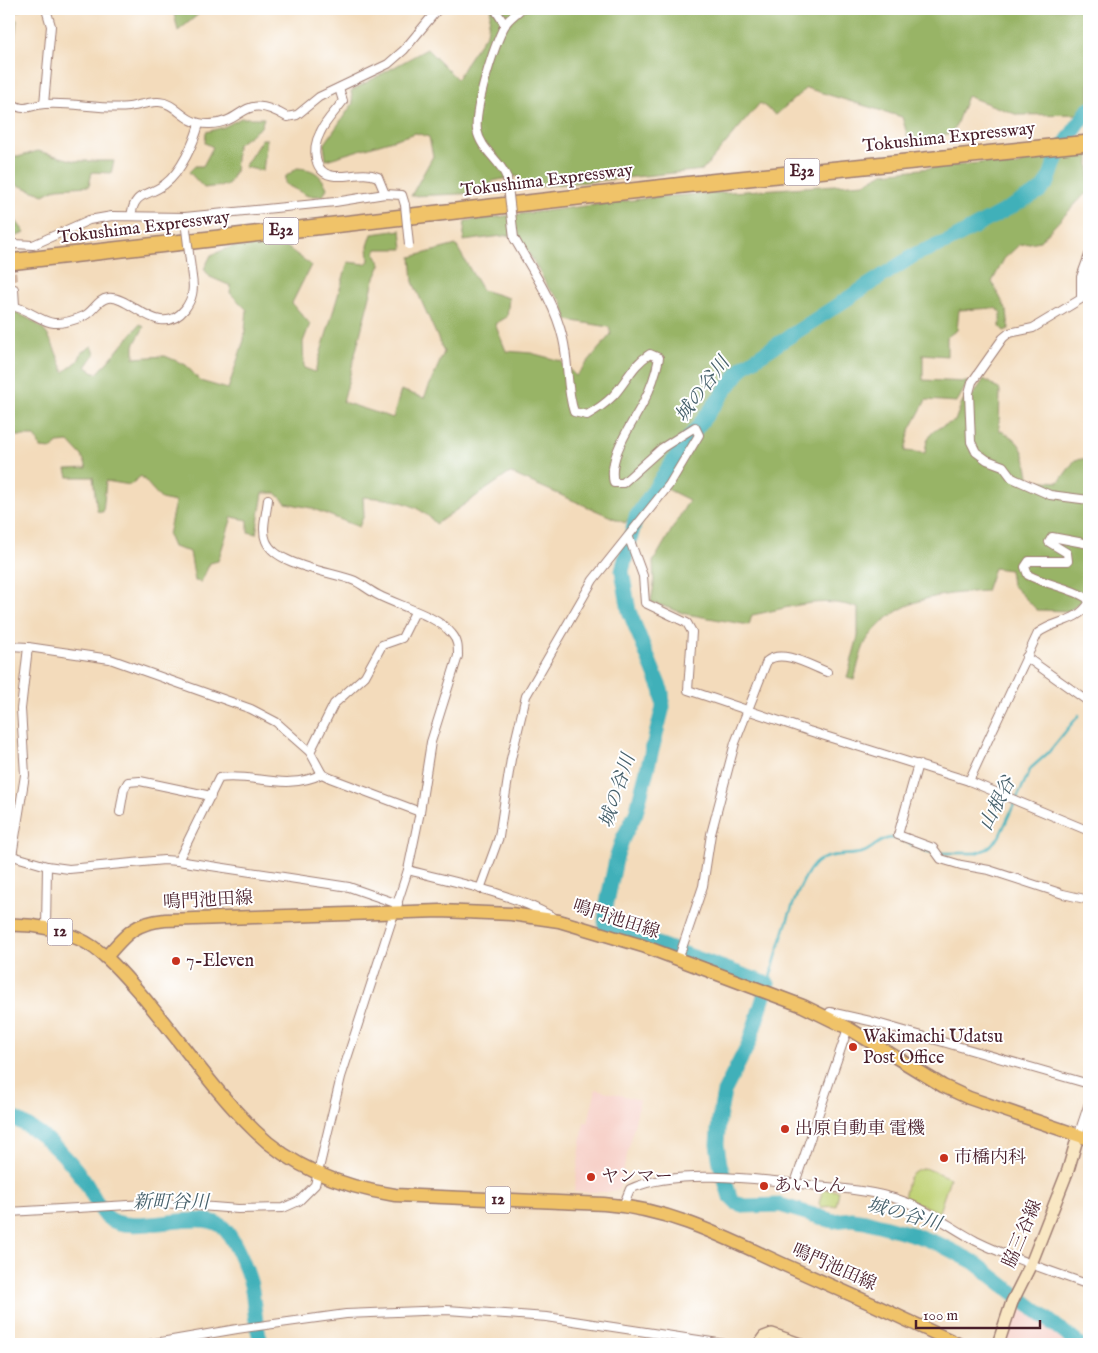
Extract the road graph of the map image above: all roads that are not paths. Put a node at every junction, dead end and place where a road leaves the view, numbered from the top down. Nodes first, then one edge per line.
1 (46, 9) edge
2 (438, 9) edge
3 (494, 9) edge
4 (521, 9) edge
5 (505, 24) junction
6 (339, 88) junction
7 (9, 102) edge
8 (44, 104) junction
9 (199, 124) junction
10 (1089, 143) edge
11 (385, 194) junction
12 (131, 216) junction
13 (185, 217) junction
14 (409, 245) dead end
15 (1089, 255) edge
16 (9, 259) edge
17 (14, 289) dead end
18 (12, 305) edge
19 (268, 499) dead end
20 (1089, 500) edge
21 (628, 538) junction
22 (1089, 544) edge
23 (415, 612) junction
24 (9, 646) edge
25 (28, 647) junction
26 (1026, 657) junction
27 (827, 672) dead end
28 (1089, 702) edge
29 (748, 710) junction
30 (310, 752) junction
31 (918, 764) junction
32 (322, 774) junction
33 (969, 781) junction
34 (211, 796) junction
35 (120, 812) dead end
36 (420, 812) junction
37 (1089, 831) edge
38 (10, 856) edge
39 (178, 861) junction
40 (47, 866) junction
41 (408, 870) junction
42 (480, 889) junction
43 (1089, 900) edge
44 (397, 908) junction
45 (559, 920) junction
46 (9, 925) edge
47 (46, 928) junction
48 (106, 957) junction
49 (678, 960) junction
50 (828, 1018) junction
51 (848, 1028) junction
52 (1089, 1084) edge
53 (1089, 1103) edge
54 (1084, 1137) edge
55 (318, 1174) junction
56 (795, 1183) junction
57 (623, 1206) junction
58 (9, 1212) edge
59 (1031, 1264) junction
60 (1089, 1285) edge
61 (149, 1344) edge
62 (724, 1344) edge
63 (759, 1344) edge
64 (800, 1344) edge
65 (958, 1344) edge
66 (998, 1344) edge

1 - 8 street
2 - 6 street
3 - 5 street
4 - 5 street
5 - 21 street, bridge
6 - 9 street
6 - 11 street
7 - 8 street
8 - 9 street
9 - 12 street
10 - 16 highway, Tokushima Expressway / E32
11 - 13 street
11 - 14 street, bridge
12 - 13 street
12 - 16 street
13 - 18 street, bridge
15 - 20 street
17 - 18 street
19 - 23 street
21 - 29 street
21 - 42 street
22 - 26 street
23 - 30 street
23 - 36 street
24 - 25 street
25 - 30 street
25 - 38 street
26 - 28 street
26 - 33 street
27 - 29 street
29 - 31 street
29 - 49 street
30 - 32 street
31 - 33 street
31 - 43 street
32 - 34 street
32 - 36 street
33 - 37 street
34 - 35 street
34 - 39 street
36 - 41 street
38 - 40 street
39 - 40 street
39 - 44 street
40 - 47 street
41 - 42 street
41 - 44 street
42 - 45 street
44 - 45 main road, 鳴門池田線
44 - 48 main road, 鳴門池田線
44 - 55 street
45 - 49 main road, 鳴門池田線
46 - 47 main road, 鳴門池田線 / 12
47 - 48 main road, 鳴門池田線 / 12
48 - 55 main road, 鳴門池田線 / 12
49 - 50 main road, 鳴門池田線
50 - 51 main road, 鳴門池田線
50 - 52 street
51 - 54 main road, 鳴門池田線
51 - 56 street
53 - 54 street
54 - 59 main road, 脇三谷線
55 - 57 main road, 鳴門池田線 / 12
55 - 58 street
56 - 57 street
56 - 59 street
57 - 65 main road, 鳴門池田線 / 12
59 - 60 street
59 - 66 main road, 脇三谷線
61 - 62 street
63 - 64 main road

